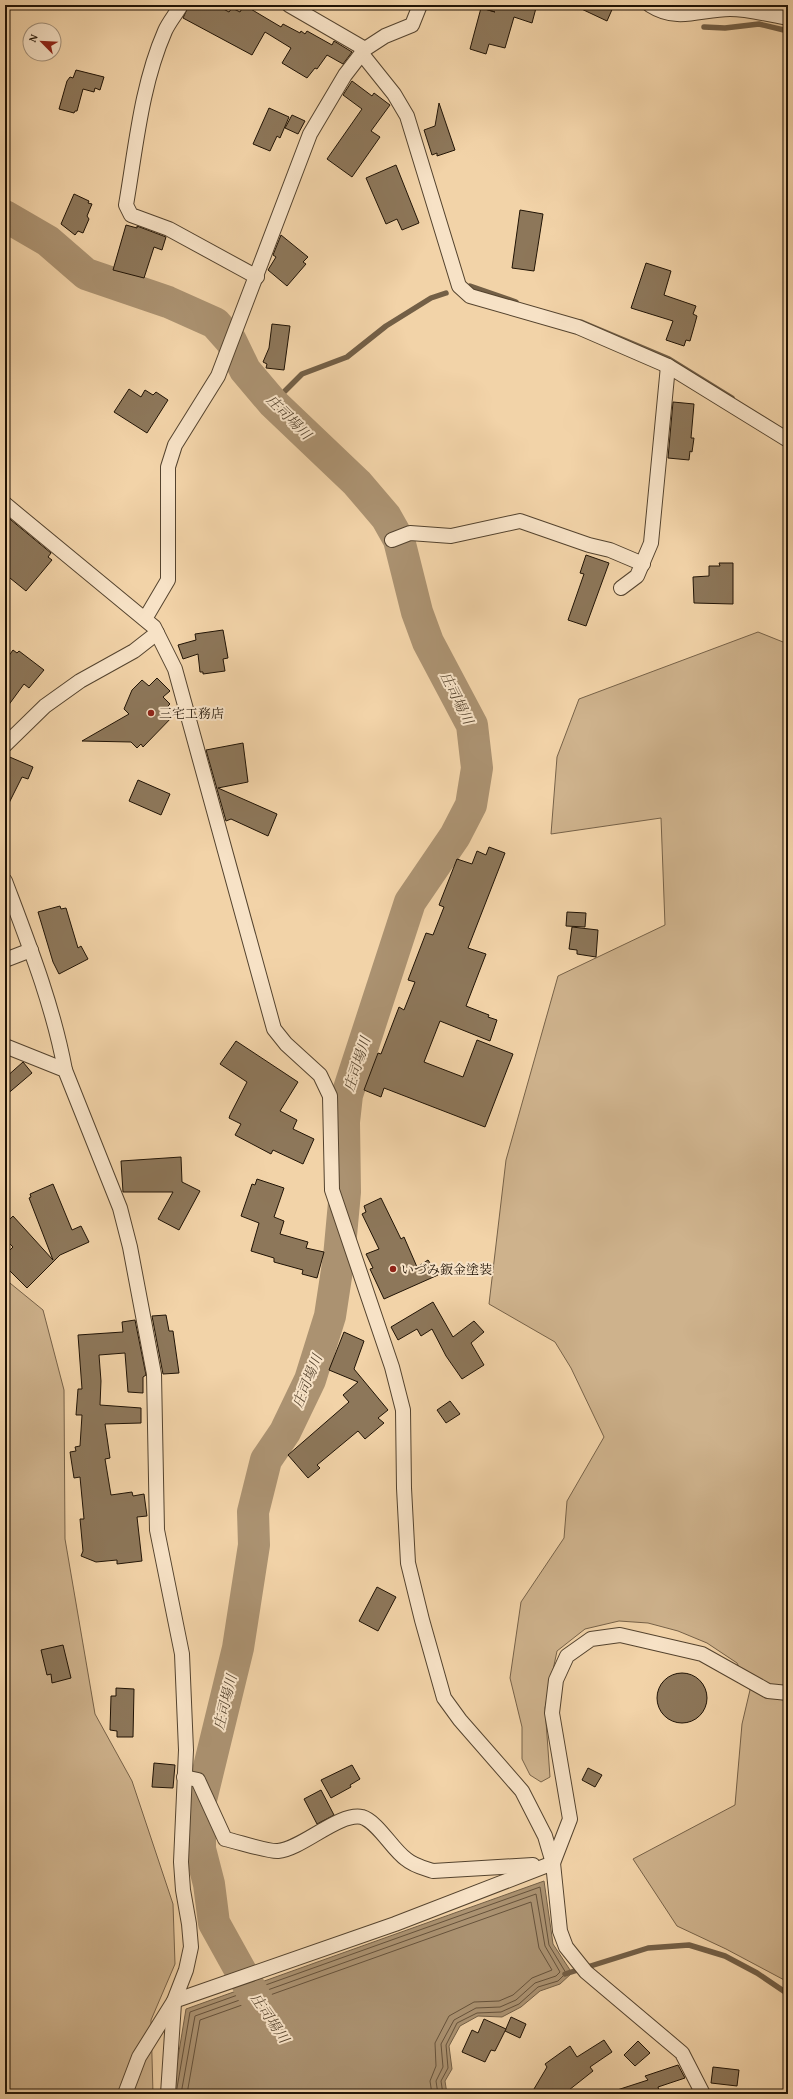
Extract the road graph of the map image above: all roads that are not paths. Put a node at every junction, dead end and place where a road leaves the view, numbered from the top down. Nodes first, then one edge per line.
1 (181, 5) edge
2 (289, 5) edge
3 (420, 5) edge
4 (650, 5) edge
5 (732, 7) edge
6 (788, 18) edge
7 (364, 52) junction
8 (257, 277) junction
9 (668, 366) junction
10 (788, 440) edge
11 (5, 504) edge
12 (392, 540) dead end
13 (643, 564) junction
14 (621, 588) dead end
15 (145, 619) junction
16 (157, 633) junction
17 (5, 745) edge
18 (5, 881) edge
19 (31, 950) junction
20 (5, 960) edge
21 (5, 1046) edge
22 (65, 1070) junction
23 (788, 1693) edge
24 (184, 1777) junction
25 (553, 1863) junction
26 (174, 2001) junction
27 (125, 2094) edge
28 (168, 2094) edge
29 (703, 2094) edge

1 - 8 street
2 - 7 street
3 - 7 street
4 - 5 street
5 - 6 street
7 - 8 street
7 - 9 street
8 - 15 street
9 - 10 street
9 - 13 street
11 - 15 street
12 - 13 street
13 - 14 street
15 - 16 street
16 - 17 street
16 - 25 street
18 - 19 street
19 - 20 street
19 - 22 street
21 - 22 street
22 - 24 street
23 - 25 street
24 - 25 street
24 - 26 street
25 - 26 street
25 - 29 street
26 - 27 street
26 - 28 street

